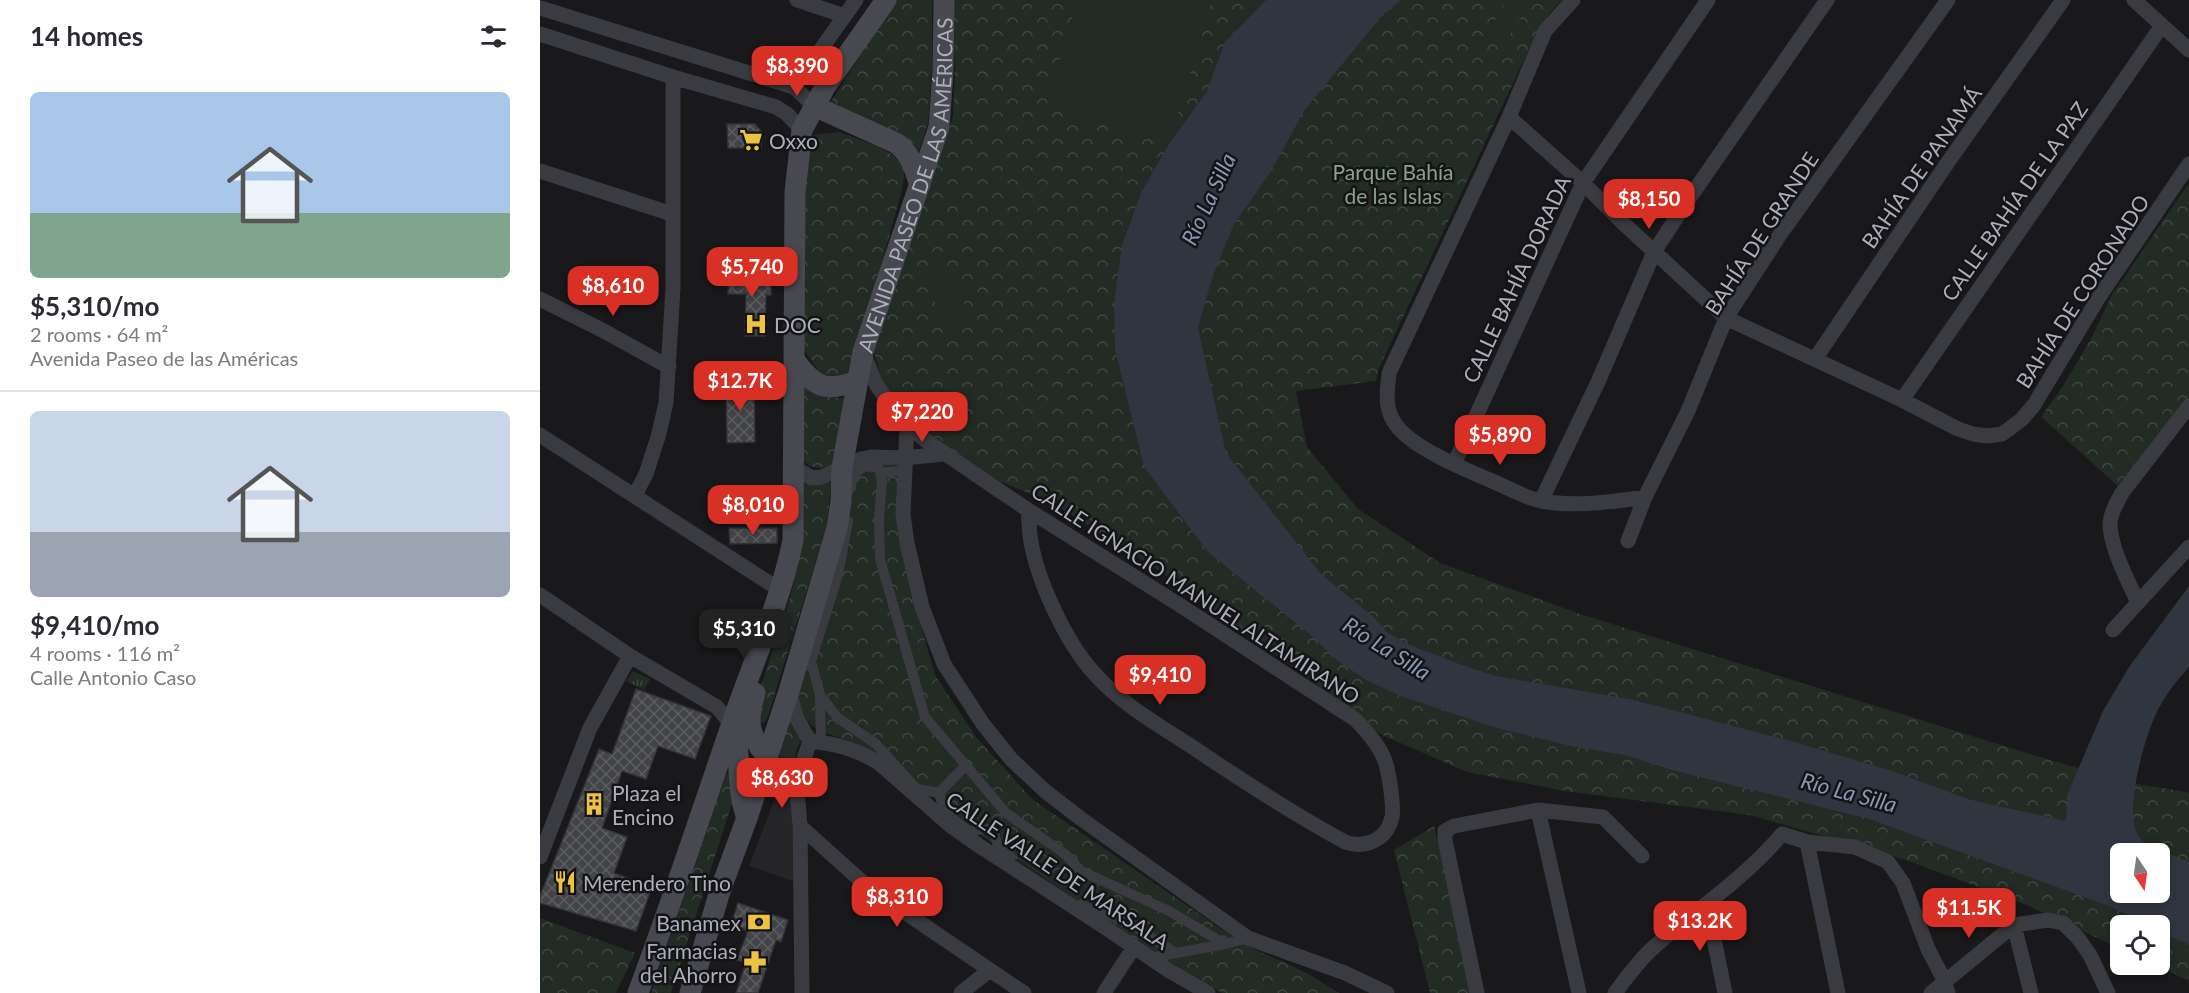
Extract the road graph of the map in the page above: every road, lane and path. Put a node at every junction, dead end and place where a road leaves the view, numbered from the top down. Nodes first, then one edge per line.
1 (797, 0) edge
2 (856, 0) edge
3 (886, 0) edge
4 (944, 0) edge
5 (1573, 0) edge
6 (1708, 0) edge
7 (1827, 0) edge
8 (1948, 0) edge
9 (2063, 0) edge
10 (2134, 0) edge
11 (540, 8) edge
12 (845, 16) junction
13 (2162, 27) junction
14 (540, 34) edge
15 (2189, 50) edge
16 (673, 77) junction
17 (794, 87) junction
18 (814, 106) junction
19 (1509, 117) junction
20 (802, 130) junction
21 (2189, 164) edge
22 (540, 171) edge
23 (1583, 183) junction
24 (920, 185) junction
25 (672, 214) junction
26 (1654, 252) junction
27 (540, 299) edge
28 (1726, 318) junction
29 (863, 352) junction
30 (1815, 359) junction
31 (795, 361) junction
32 (669, 367) junction
33 (856, 381) junction
34 (1902, 400) junction
35 (2189, 406) edge
36 (906, 426) junction
37 (540, 435) edge
38 (944, 454) junction
39 (904, 464) junction
40 (1454, 464) junction
41 (795, 468) junction
42 (842, 468) junction
43 (881, 473) junction
44 (635, 495) junction
45 (1645, 497) junction
46 (1541, 501) junction
47 (1028, 510) junction
48 (1628, 541) dead end
49 (2189, 547) edge
50 (780, 590) junction
51 (540, 595) edge
52 (2138, 603) junction
53 (2114, 630) dead end
54 (763, 639) junction
55 (630, 656) junction
56 (789, 691) junction
57 (820, 695) junction
58 (732, 725) junction
59 (816, 742) junction
60 (766, 756) junction
61 (966, 765) junction
62 (793, 784) junction
63 (757, 787) junction
64 (939, 793) junction
65 (1538, 810) junction
66 (747, 818) junction
67 (800, 826) junction
68 (1807, 842) junction
69 (1642, 856) dead end
70 (540, 857) edge
71 (1707, 905) junction
72 (2014, 925) junction
73 (1248, 938) junction
74 (1225, 944) junction
75 (1134, 947) junction
76 (1174, 952) junction
77 (1150, 958) junction
78 (990, 970) junction
79 (1946, 987) edge
80 (638, 993) edge
81 (690, 993) edge
82 (802, 993) edge
83 (961, 993) edge
84 (1024, 993) edge
85 (1104, 993) edge
86 (1208, 993) edge
87 (1387, 993) edge
88 (1477, 993) edge
89 (1579, 993) edge
90 (1615, 993) edge
91 (1725, 993) edge
92 (1838, 993) edge
93 (1931, 993) edge
94 (2031, 993) edge
95 (2108, 993) edge

1 - 12 street
2 - 12 street
3 - 18 main road
4 - 24 main road, AVENIDA PASEO DE LAS AMÉRICAS
5 - 19 street
6 - 23 street, CALLE BAHÍA DORADA
7 - 26 street
8 - 28 street, BAHÍA DE GRANDE
9 - 30 street, BAHÍA DE PANAMÁ
10 - 13 street
11 - 17 street
12 - 17 street
13 - 15 street
13 - 34 street, CALLE BAHÍA DE LA PAZ
14 - 16 street
16 - 20 street
16 - 25 street
17 - 18 street
18 - 20 main road
18 - 24 main road
19 - 23 street
19 - 40 street
20 - 31 main road
21 - 34 street, BAHÍA DE CORONADO
22 - 25 street
23 - 26 street
23 - 40 street, CALLE BAHÍA DORADA
24 - 29 main road, AVENIDA PASEO DE LAS AMÉRICAS
25 - 32 street
26 - 28 street
26 - 46 street
27 - 32 street
28 - 30 street
28 - 45 street, BAHÍA DE GRANDE
29 - 33 main road, AVENIDA PASEO DE LAS AMÉRICAS
29 - 36 street, CALLE IGNACIO MANUEL ALTAMIRANO
30 - 34 street
31 - 33 main road
31 - 41 main road
32 - 44 street
33 - 42 main road, AVENIDA PASEO DE LAS AMÉRICAS
35 - 52 street
36 - 38 street, CALLE IGNACIO MANUEL ALTAMIRANO
36 - 39 street
37 - 44 street
38 - 39 street
38 - 47 street, CALLE IGNACIO MANUEL ALTAMIRANO
39 - 42 street
39 - 43 street
39 - 73 street
40 - 46 street
41 - 42 street
41 - 50 main road
42 - 56 main road, AVENIDA PASEO DE LAS AMÉRICAS
43 - 57 street
43 - 61 street
44 - 50 street
45 - 46 street
45 - 48 street, BAHÍA DE GRANDE
47 - 47 street, CALLE IGNACIO MANUEL ALTAMIRANO
49 - 52 street
50 - 54 main road
51 - 55 street
52 - 53 street
54 - 58 main road
54 - 60 main road
55 - 58 street
55 - 70 street
56 - 59 street
56 - 60 main road, AVENIDA PASEO DE LAS AMÉRICAS
57 - 59 street
57 - 64 street
58 - 66 main road
58 - 80 main road
59 - 62 street
59 - 75 street, CALLE VALLE DE MARSALA
60 - 62 street
60 - 63 main road, AVENIDA PASEO DE LAS AMÉRICAS
61 - 64 street
61 - 74 street
62 - 63 street
62 - 67 street
63 - 66 main road, AVENIDA PASEO DE LAS AMÉRICAS
64 - 76 street
65 - 69 street
65 - 88 street
65 - 89 street
66 - 81 main road, AVENIDA PASEO DE LAS AMÉRICAS
67 - 78 street
67 - 82 street
68 - 71 street
68 - 79 street
68 - 92 street
71 - 90 street
71 - 91 street
72 - 79 street
72 - 94 street
72 - 95 street
73 - 74 street
73 - 87 street
74 - 76 street
75 - 77 street, CALLE VALLE DE MARSALA
75 - 85 street
76 - 77 street
77 - 86 street, CALLE VALLE DE MARSALA
78 - 83 street
78 - 84 street
79 - 93 street

